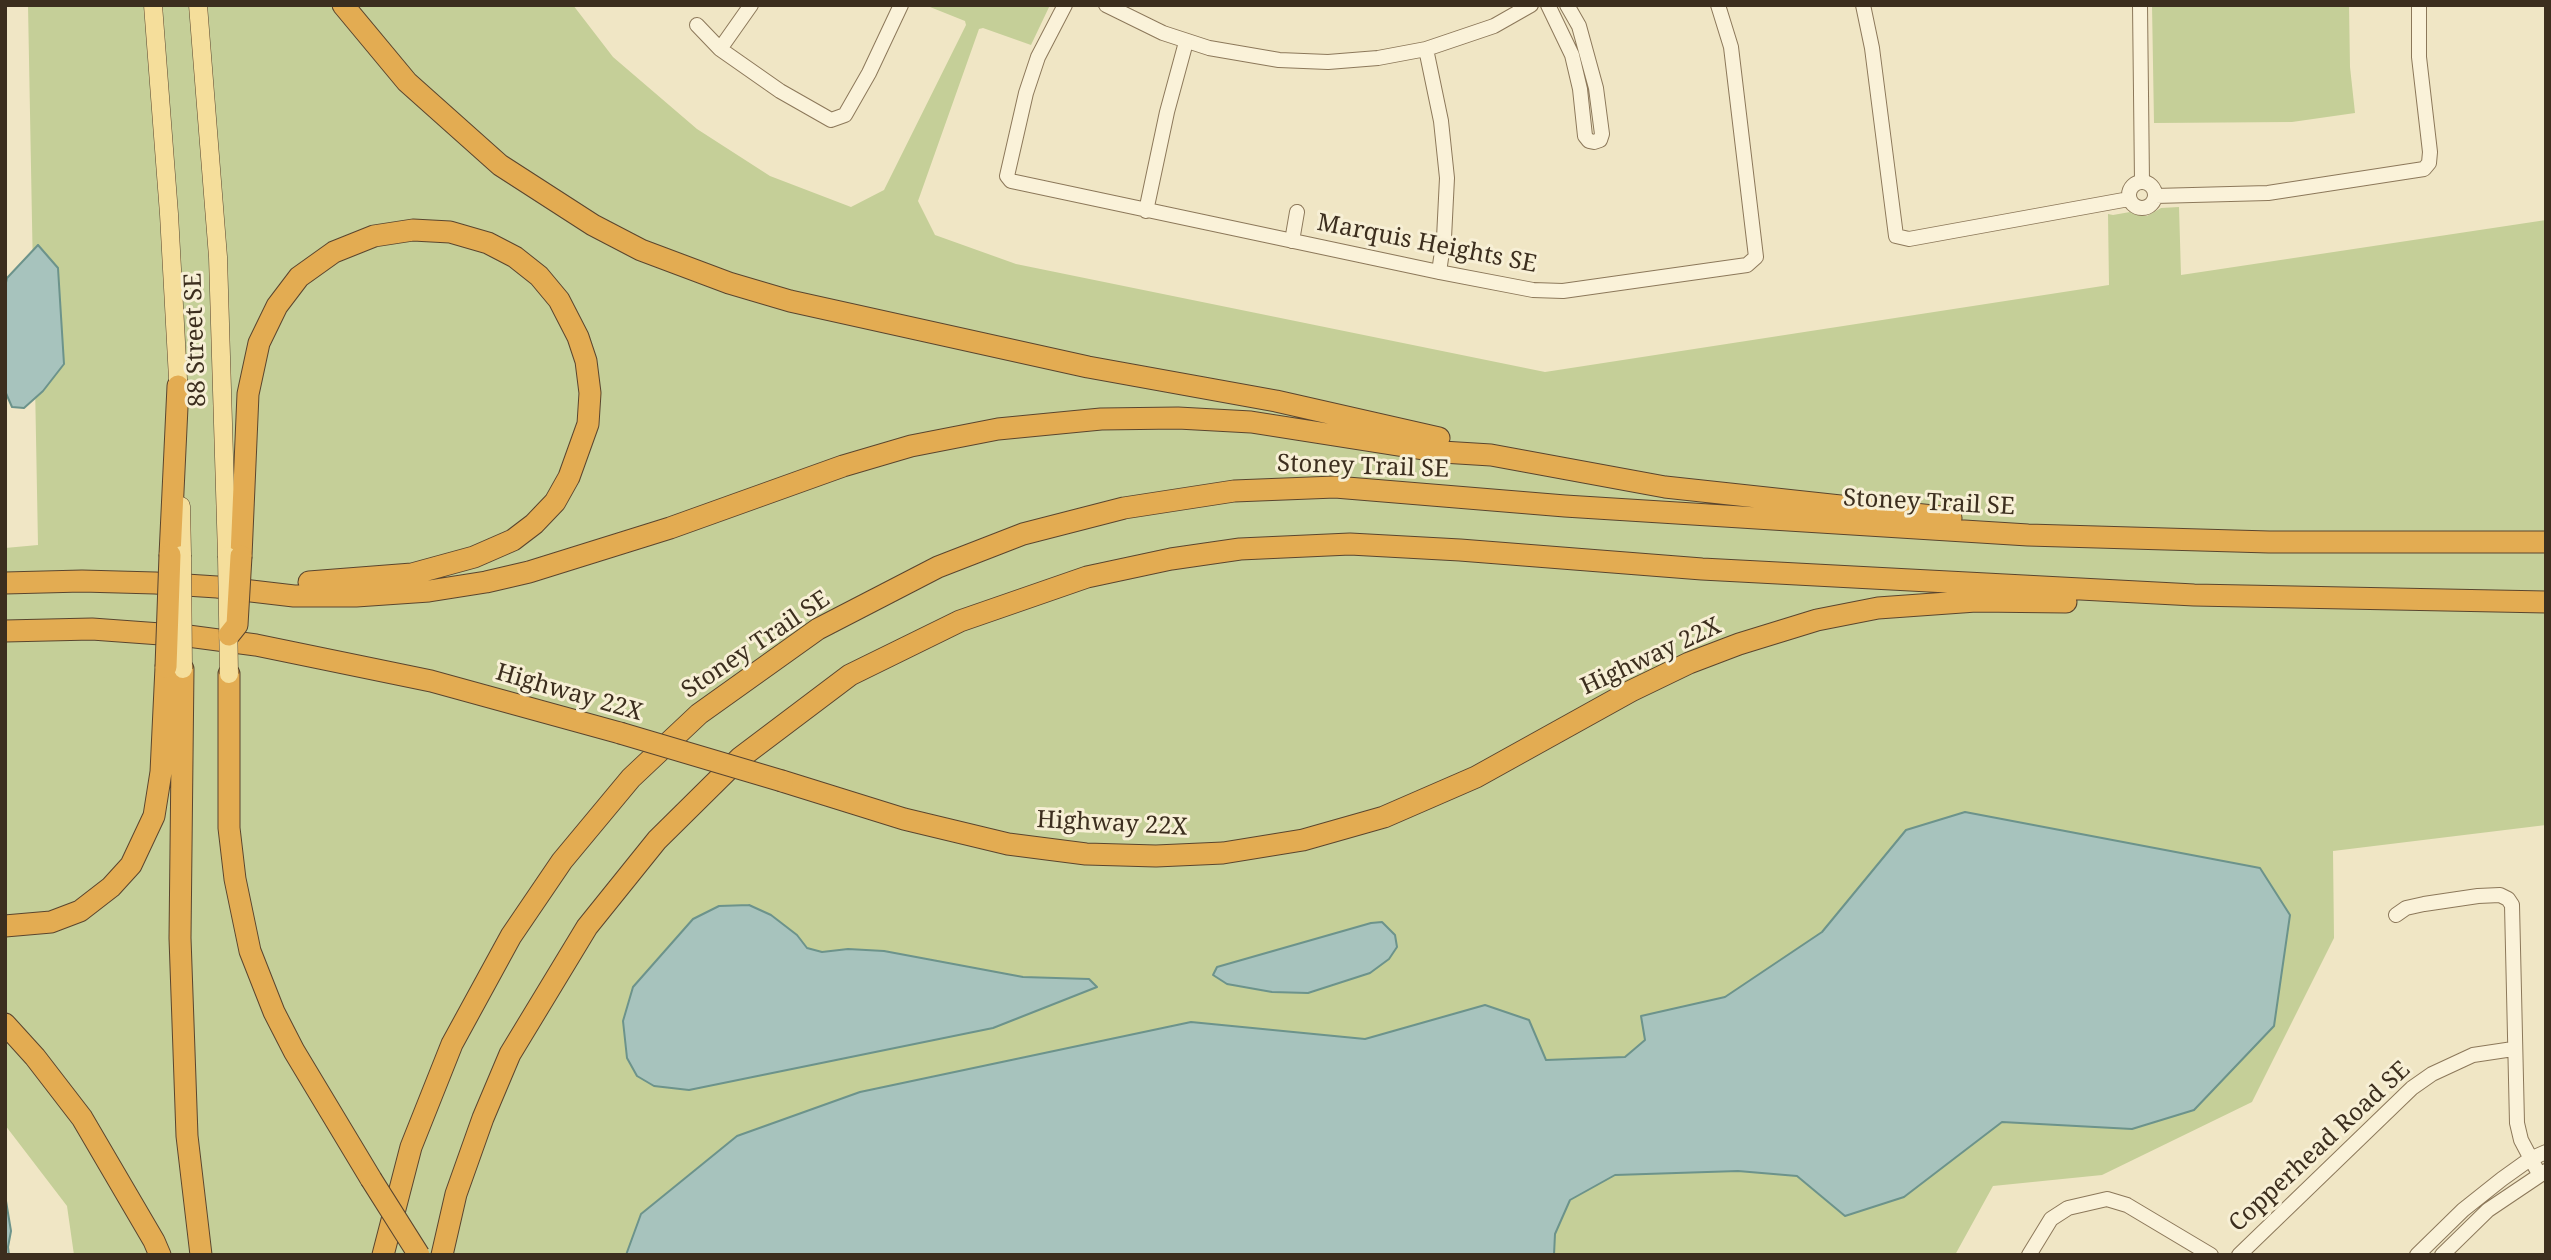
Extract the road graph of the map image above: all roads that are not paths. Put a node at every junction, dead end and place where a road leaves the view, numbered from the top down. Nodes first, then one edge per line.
1 (153, 5) edge
2 (198, 5) edge
3 (343, 5) edge
4 (751, 5) edge
5 (901, 5) edge
6 (1065, 5) edge
7 (1105, 5) edge
8 (1531, 5) edge
9 (1548, 5) edge
10 (1567, 5) edge
11 (1718, 5) edge
12 (1863, 5) edge
13 (2140, 5) edge
14 (2419, 5) edge
15 (696, 25) dead end
16 (1186, 42) junction
17 (720, 49) junction
18 (1426, 49) junction
19 (2142, 182) junction
20 (2155, 196) junction
21 (2129, 199) junction
22 (1146, 211) junction
23 (1297, 212) dead end
24 (1292, 241) junction
25 (1438, 272) junction
26 (178, 386) joint
27 (1491, 456) junction
28 (2028, 535) junction
29 (2546, 542) edge
30 (234, 556) junction
31 (5, 583) edge
32 (218, 587) junction
33 (2194, 595) junction
34 (2546, 602) edge
35 (5, 631) edge
36 (229, 635) joint
37 (188, 636) junction
38 (5, 645) edge
39 (175, 668) junction
40 (229, 674) joint
41 (2396, 915) dead end
42 (5, 926) edge
43 (5, 1024) edge
44 (2513, 1049) junction
45 (2546, 1152) edge
46 (2530, 1159) junction
47 (2543, 1173) edge
48 (160, 1255) edge
49 (201, 1255) edge
50 (383, 1255) edge
51 (419, 1255) edge
52 (442, 1255) edge
53 (2029, 1255) edge
54 (2211, 1255) edge
55 (2239, 1255) edge
56 (2417, 1255) edge
57 (2442, 1255) edge

1 - 26 main road, 88 Street SE
2 - 30 main road, 88 Street SE
3 - 27 highway
4 - 17 street
5 - 17 street
6 - 22 street, Marquis Heights SE
7 - 16 street
8 - 18 street
9 - 10 street
11 - 25 street, Marquis Heights SE
12 - 21 street
13 - 19 street
14 - 20 street
15 - 17 street
16 - 18 street
16 - 22 street
18 - 25 street
19 - 20 street
19 - 21 street
20 - 21 street
22 - 24 street, Marquis Heights SE
23 - 24 street, Marquis Heights SE
24 - 25 street, Marquis Heights SE
26 - 39 highway, bridge
27 - 28 highway
27 - 32 highway
28 - 29 highway, Stoney Trail SE
28 - 50 highway, Stoney Trail SE
30 - 32 highway
30 - 36 highway, bridge
31 - 32 highway
33 - 34 highway
33 - 37 highway, Highway 22X, bridge
33 - 52 highway
35 - 37 highway, Highway 22X
36 - 40 main road, bridge
37 - 38 highway
39 - 42 highway
39 - 49 highway
40 - 51 highway, bridge
41 - 44 street
43 - 48 highway
44 - 46 street
44 - 55 street, Copperhead Road SE
45 - 46 street
46 - 47 street
46 - 56 street
47 - 57 street
53 - 54 street

